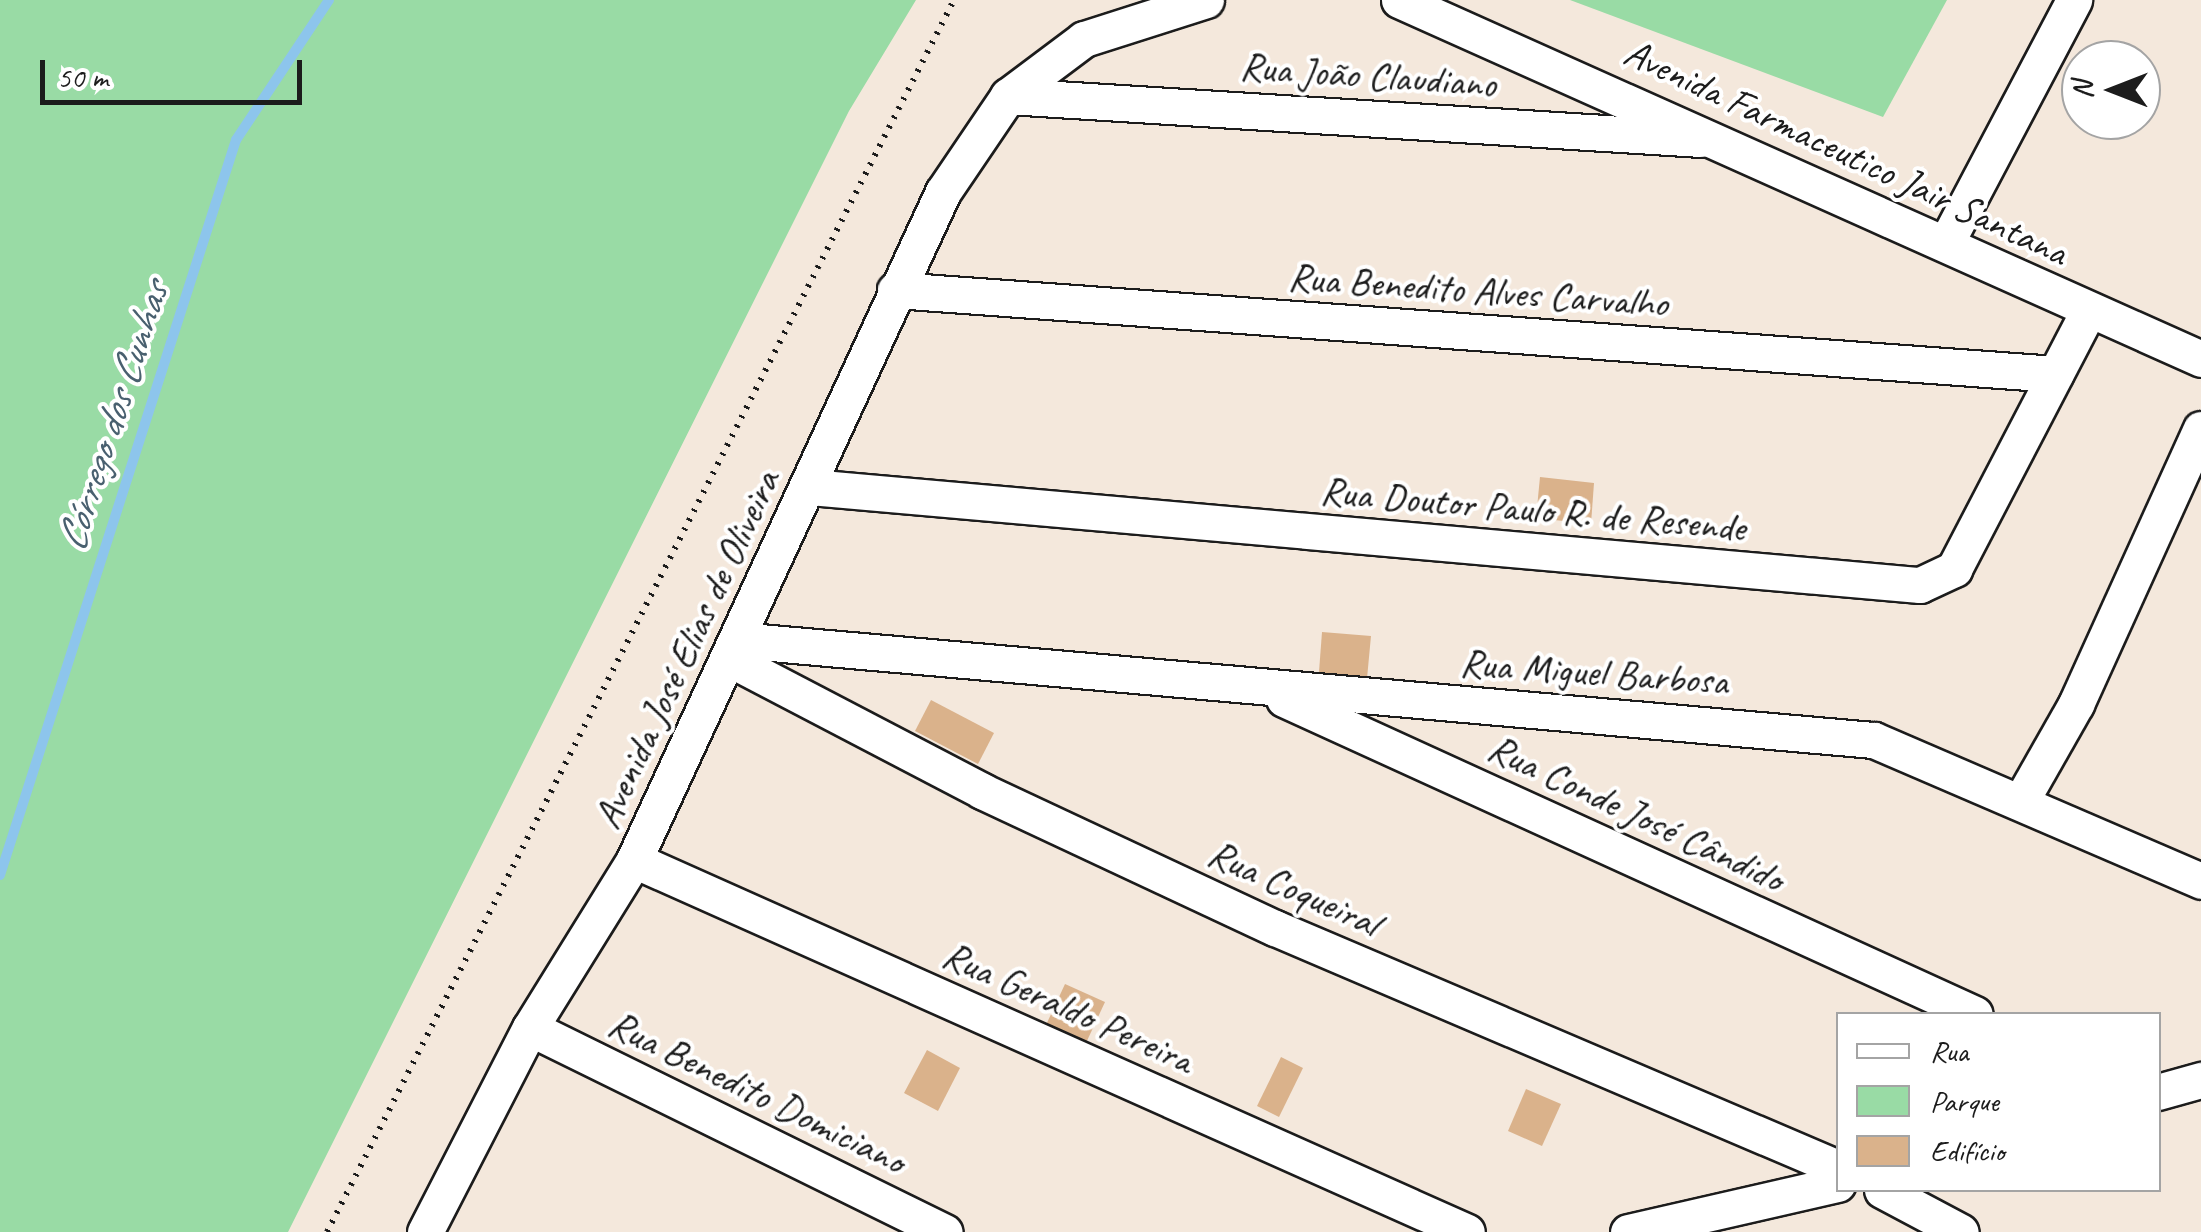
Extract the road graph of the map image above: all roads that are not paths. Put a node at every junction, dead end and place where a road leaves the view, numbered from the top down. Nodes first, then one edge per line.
1 (1206, 0) edge
2 (1399, 0) edge
3 (2074, 0) edge
4 (1008, 96) junction
5 (1722, 140) junction
6 (1946, 243) junction
7 (896, 290) junction
8 (2088, 312) junction
9 (2201, 359) edge
10 (2055, 374) junction
11 (2201, 429) edge
12 (810, 488) junction
13 (732, 649) junction
14 (1263, 690) junction
15 (2020, 801) junction
16 (634, 860) junction
17 (2201, 881) edge
18 (1971, 1012) edge
19 (530, 1028) junction
20 (2201, 1080) edge
21 (2161, 1091) edge
22 (1836, 1167) edge
23 (1836, 1184) edge
24 (1886, 1192) edge
25 (425, 1232) edge
26 (945, 1232) edge
27 (1467, 1232) edge
28 (1628, 1232) edge
29 (1961, 1232) edge

1 - 4 street
2 - 5 street, Avenida Farmaceutico Jair Santana
3 - 6 street
4 - 5 street, Rua João Claudiano
4 - 7 street, Avenida José Elias de Oliveira
5 - 6 street, Avenida Farmaceutico Jair Santana
6 - 8 street, Avenida Farmaceutico Jair Santana
7 - 10 street, Rua Benedito Alves Carvalho
7 - 12 street, Avenida José Elias de Oliveira
8 - 9 street, Avenida Farmaceutico Jair Santana
8 - 10 street, Rua Doutor Paulo R. de Resende
10 - 12 street, Rua Doutor Paulo R. de Resende
11 - 15 street
12 - 13 street, Avenida José Elias de Oliveira
13 - 14 street, Rua Miguel Barbosa
13 - 16 street, Avenida José Elias de Oliveira
13 - 22 street, Rua Coqueiral
14 - 15 street, Rua Miguel Barbosa
14 - 18 street, Rua Conde José Cândido
15 - 17 street, Rua Miguel Barbosa
16 - 19 street, Avenida José Elias de Oliveira
16 - 27 street, Rua Geraldo Pereira
19 - 25 street, Avenida José Elias de Oliveira
19 - 26 street, Rua Benedito Domiciano
20 - 21 street
23 - 28 street
24 - 29 street

